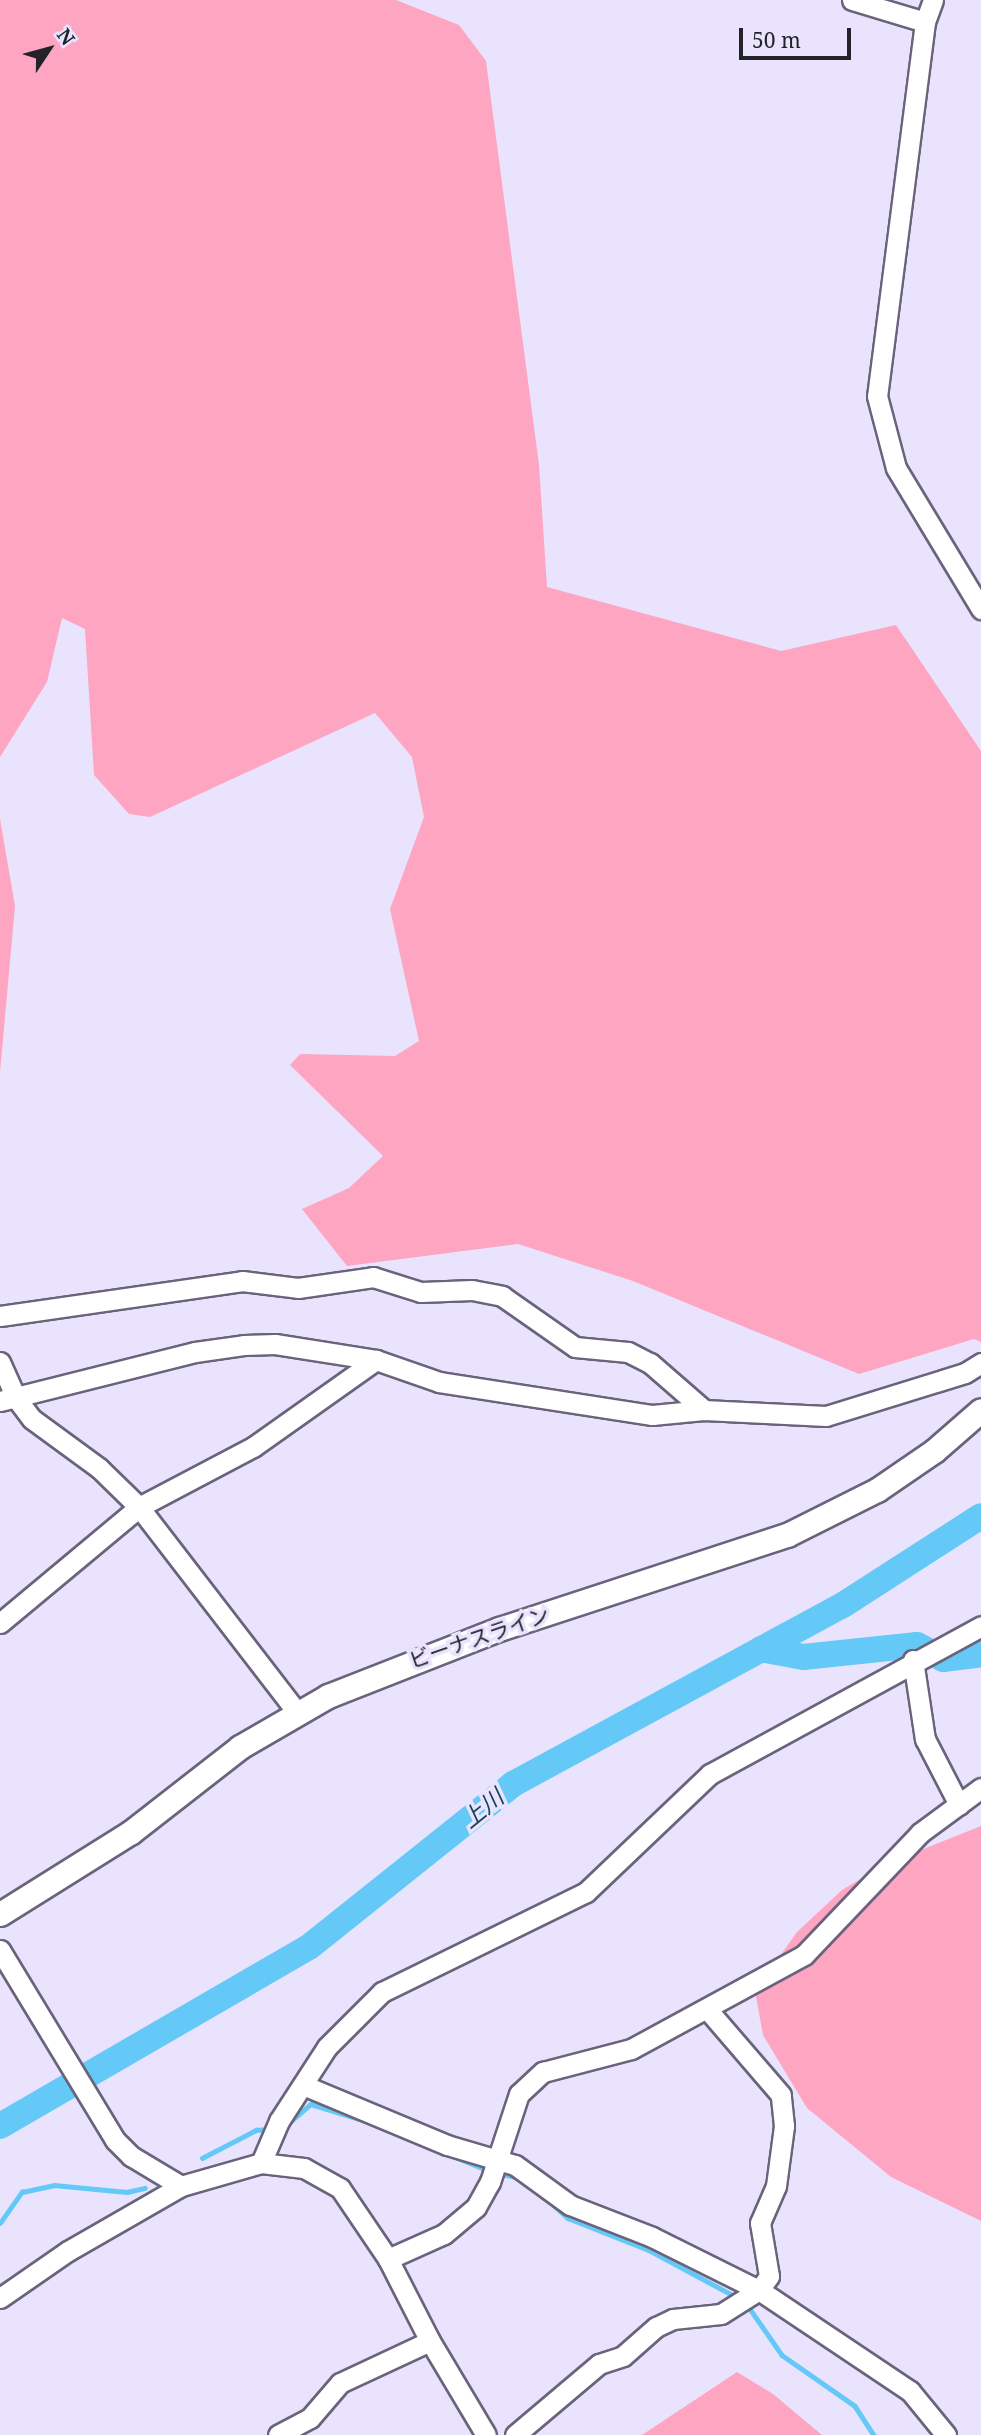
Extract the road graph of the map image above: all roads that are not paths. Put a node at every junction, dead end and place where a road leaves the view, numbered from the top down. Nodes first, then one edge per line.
1 (852, 0) edge
2 (933, 0) edge
3 (925, 22) junction
4 (981, 609) edge
5 (0, 1316) edge
6 (376, 1360) junction
7 (0, 1362) edge
8 (981, 1363) edge
9 (8, 1400) edge
10 (704, 1410) junction
11 (981, 1410) edge
12 (139, 1507) junction
13 (0, 1623) edge
14 (981, 1626) edge
15 (924, 1654) junction
16 (297, 1712) junction
17 (981, 1788) edge
18 (959, 1805) junction
19 (0, 1914) edge
20 (0, 1950) edge
21 (708, 2010) junction
22 (303, 2085) junction
23 (495, 2160) junction
24 (261, 2163) junction
25 (181, 2186) junction
26 (388, 2259) junction
27 (755, 2293) junction
28 (0, 2298) edge
29 (430, 2341) junction
30 (278, 2435) edge
31 (486, 2435) edge
32 (515, 2435) edge
33 (946, 2435) edge

1 - 3 street
2 - 3 street
3 - 4 street
5 - 10 street
6 - 9 street
6 - 10 street
6 - 12 street
7 - 9 street
8 - 10 street
9 - 12 street
11 - 16 main road, ビーナスライン
12 - 13 street
12 - 16 street
14 - 15 street
15 - 18 street
15 - 22 street
16 - 19 main road, ビーナスライン
17 - 18 street
18 - 21 street
20 - 25 street
21 - 23 street
21 - 27 street
22 - 23 street
22 - 24 street
23 - 26 street
23 - 27 street
24 - 25 street
24 - 26 street
25 - 28 street
26 - 29 street
27 - 32 street
27 - 33 street
29 - 30 street
29 - 31 street

